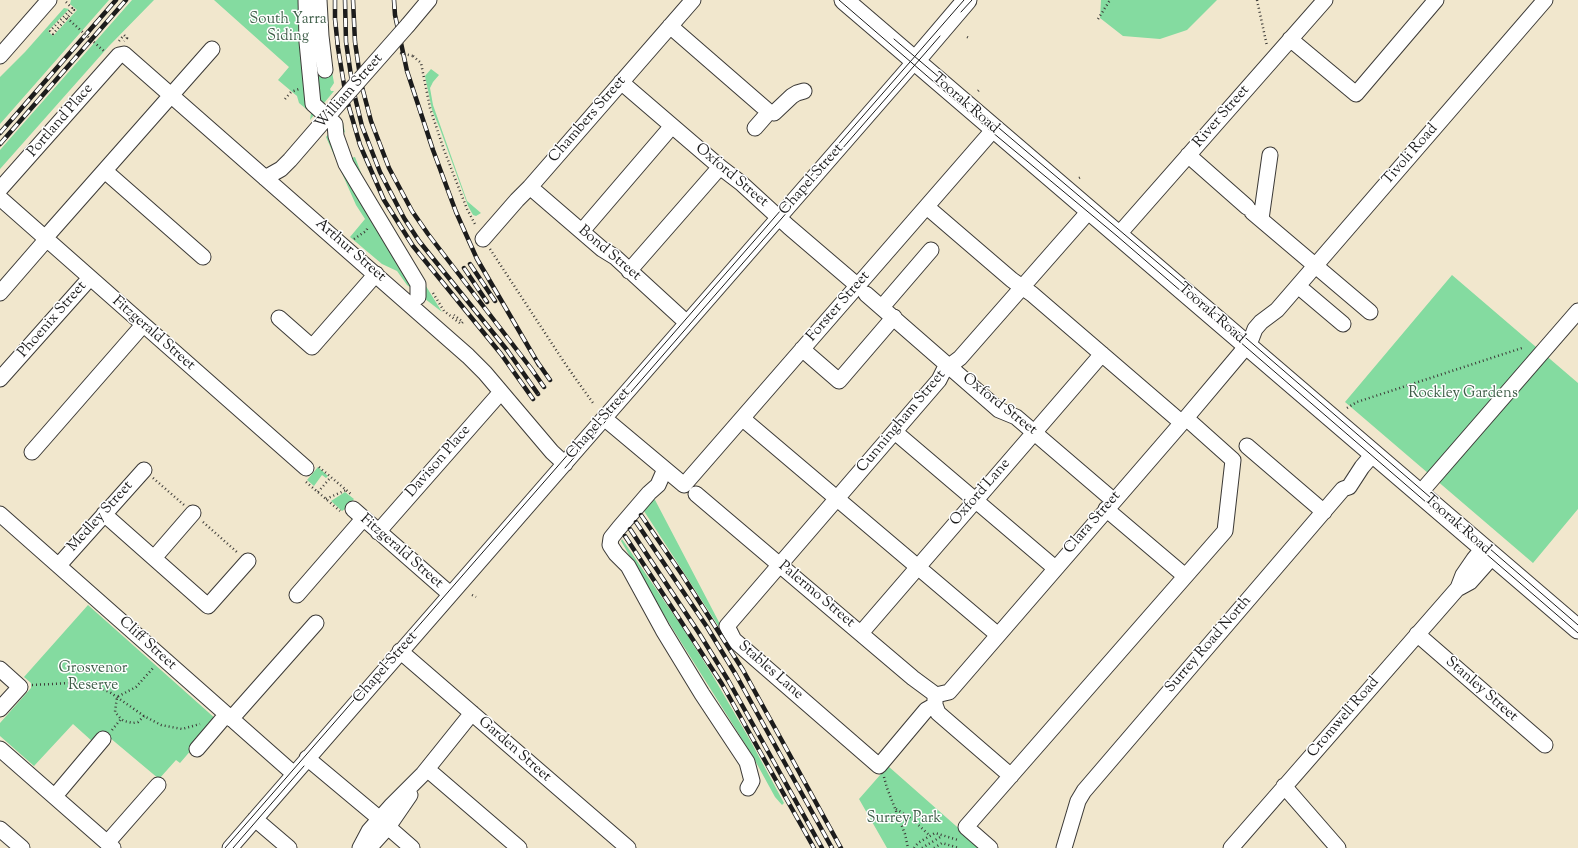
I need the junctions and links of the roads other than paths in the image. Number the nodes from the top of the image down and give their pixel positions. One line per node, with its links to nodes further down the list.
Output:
1 (50, 0): 15 (street)
2 (306, 0): 51 (street)
3 (320, 0): 17 (street)
4 (430, 0): 29 (street, William Street, bridge)
5 (693, 0): 11 (street, Chambers Street)
6 (844, 0): 16 (main road, Toorak Road)
7 (967, 0): 16 (main road, Chapel Street)
8 (1325, 0): 12 (street, River Street)
9 (1436, 0): 12 (street)
10 (1545, 0): 43 (street, Tivoli Road)
11 (670, 26): 18 (street, Chambers Street); 21 (street)
12 (1290, 40): 26 (street, River Street)
13 (120, 47): 20 (street, Arthur Street); 31 (street, Portland Place)
14 (212, 49): 20 (street)
15 (0, 56)
16 (915, 61): 24 (main road, Toorak Road); 36 (street, Chapel Street)
17 (325, 70)
18 (621, 82): 22 (street, Oxford Street); 30 (street, Chambers Street)
19 (804, 92): 21 (street)
20 (171, 94): 28 (street); 29 (street, Arthur Street)
21 (769, 112): 23 (street)
22 (672, 126): 27 (street, Oxford Street); 37 (street)
23 (755, 128)
24 (994, 129): 33 (street, Forster Street); 34 (main road, Toorak Road)
25 (1270, 155): 35 (street)
26 (1188, 156): 35 (street); 38 (street, River Street)
27 (720, 167): 36 (street, Oxford Street); 44 (street)
28 (105, 171): 39 (street); 42 (street)
29 (265, 178): 45 (street, Arthur Street)
30 (530, 187): 37 (street, Bond Street); 40 (street, Chambers Street)
31 (0, 189)
32 (0, 198): 39 (street, Fitzgerald Street)
33 (927, 207): 48 (street); 49 (street, Forster Street)
34 (1090, 210): 38 (main road, Toorak Road); 48 (street, Cunningham Street)
35 (1253, 212): 43 (street)
36 (779, 218): 49 (street, Oxford Street); 57 (street, Chapel Street)
37 (582, 231): 44 (street, Bond Street)
38 (1119, 234): 60 (main road, Toorak Road)
39 (46, 239): 46 (street, Fitzgerald Street); 50 (street)
40 (483, 239)
41 (931, 250): 52 (street)
42 (203, 258)
43 (1316, 265): 47 (street, Tivoli Road); 54 (street)
44 (629, 271): 57 (street, Bond Street)
45 (376, 274): 56 (street); 65 (street, Arthur Street)
46 (90, 278): 59 (street, Fitzgerald Street); 64 (street, Phoenix Street)
47 (1298, 286): 58 (street); 60 (street, Tivoli Road)
48 (1022, 287): 62 (street); 63 (street, Cunningham Street)
49 (862, 290): 52 (street, Oxford Street); 61 (street, Forster Street)
50 (0, 293)
51 (418, 297)
52 (882, 307): 55 (street, Oxford Street)
53 (1578, 311): 80 (street)
54 (1370, 312)
55 (894, 317): 61 (street); 63 (street, Oxford Street)
56 (279, 318)
57 (687, 323): 66 (street, Chapel Street)
58 (1343, 324)
59 (143, 325): 73 (street); 78 (street, Fitzgerald Street)
60 (1248, 344): 68 (street, Clara Street); 74 (main road, Toorak Road)
61 (802, 349): 67 (street, Forster Street)
62 (1102, 354): 68 (street); 70 (street, Oxford Lane)
63 (950, 366): 69 (street, Cunningham Street); 70 (street, Oxford Street)
64 (0, 380)
65 (501, 392): 75 (street, Arthur Street); 89 (street, Davison Place)
66 (604, 418): 72 (street); 75 (street, Chapel Street)
67 (743, 419): 76 (street, Forster Street); 82 (street)
68 (1184, 420): 84 (street, Clara Street); 97 (street)
69 (894, 432): 82 (street, Cunningham Street); 83 (street)
70 (1034, 432): 83 (street, Oxford Lane); 84 (street, Oxford Street)
71 (1247, 446): 85 (street)
72 (642, 450): 76 (street); 79 (street)
73 (32, 452)
74 (1374, 453): 80 (main road, Toorak Road); 85 (street, Surrey Road North)
75 (564, 464): 98 (street, Chapel Street)
76 (665, 469): 79 (street)
77 (144, 470): 88 (street, Medley Street)
78 (309, 471)
79 (649, 493): 122 (street)
80 (1420, 493): 90 (main road, Toorak Road)
81 (696, 494): 94 (street, Palermo Street)
82 (836, 499): 94 (street, Cunningham Street); 95 (street)
83 (975, 500): 95 (street, Oxford Lane); 96 (street)
84 (1110, 505): 96 (street, Clara Street); 97 (street, Oxford Street)
85 (1324, 512): 137 (street, Surrey Road North)
86 (193, 513): 91 (street)
87 (0, 514): 93 (street, Cliff Street)
88 (104, 514): 91 (street); 93 (street, Medley Street)
89 (378, 532): 98 (street, Fitzgerald Street); 99 (street, Fitzgerald Street)
90 (1489, 552): 101 (main road, Toorak Road); 103 (street, Cromwell Road)
91 (154, 558): 92 (street)
92 (248, 561)
93 (59, 565): 110 (street, Cliff Street)
94 (780, 565): 102 (street, Palermo Street); 116 (street, Stables Lane)
95 (917, 568): 102 (street, Oxford Lane); 104 (street)
96 (1055, 568): 104 (street, Clara Street)
97 (1185, 576): 119 (street)
98 (450, 594): 105 (street, Chapel Street)
99 (297, 596)
100 (316, 623): 110 (street)
101 (1578, 629)
102 (861, 633): 107 (street, Palermo Street)
103 (1417, 634): 112 (street, Stanley Street); 121 (street, Cromwell Road)
104 (998, 635): 107 (street, Clara Street)
105 (400, 651): 109 (street, Garden Street); 115 (street, Chapel Street)
106 (0, 669): 108 (street)
107 (935, 700): 116 (street, Clara Street); 119 (street, Palermo Street)
108 (0, 709)
109 (472, 714): 117 (street); 135 (street, Garden Street)
110 (228, 717): 114 (street); 118 (street, Cliff Street)
111 (104, 739): 123 (street)
112 (1545, 745)
113 (0, 749): 123 (street)
114 (197, 749)
115 (307, 758): 118 (street, Chapel Street); 125 (street)
116 (879, 766)
117 (425, 771): 125 (street); 134 (street)
118 (294, 774): 124 (street, Chapel Street)
119 (1011, 776): 136 (street)
120 (158, 785): 127 (street)
121 (1284, 786): 138 (street, Cromwell Road); 139 (street)
122 (748, 788)
123 (55, 796): 127 (street)
124 (255, 819): 129 (street, Chapel Street); 130 (street)
125 (384, 823): 131 (street); 132 (street); 133 (street)
126 (0, 829): 128 (street)
127 (110, 846)
128 (22, 848)
129 (230, 848)
130 (289, 848)
131 (360, 848)
132 (369, 848)
133 (412, 848)
134 (519, 848)
135 (628, 848)
136 (990, 848)
137 (1064, 848)
138 (1231, 848)
139 (1338, 848)

